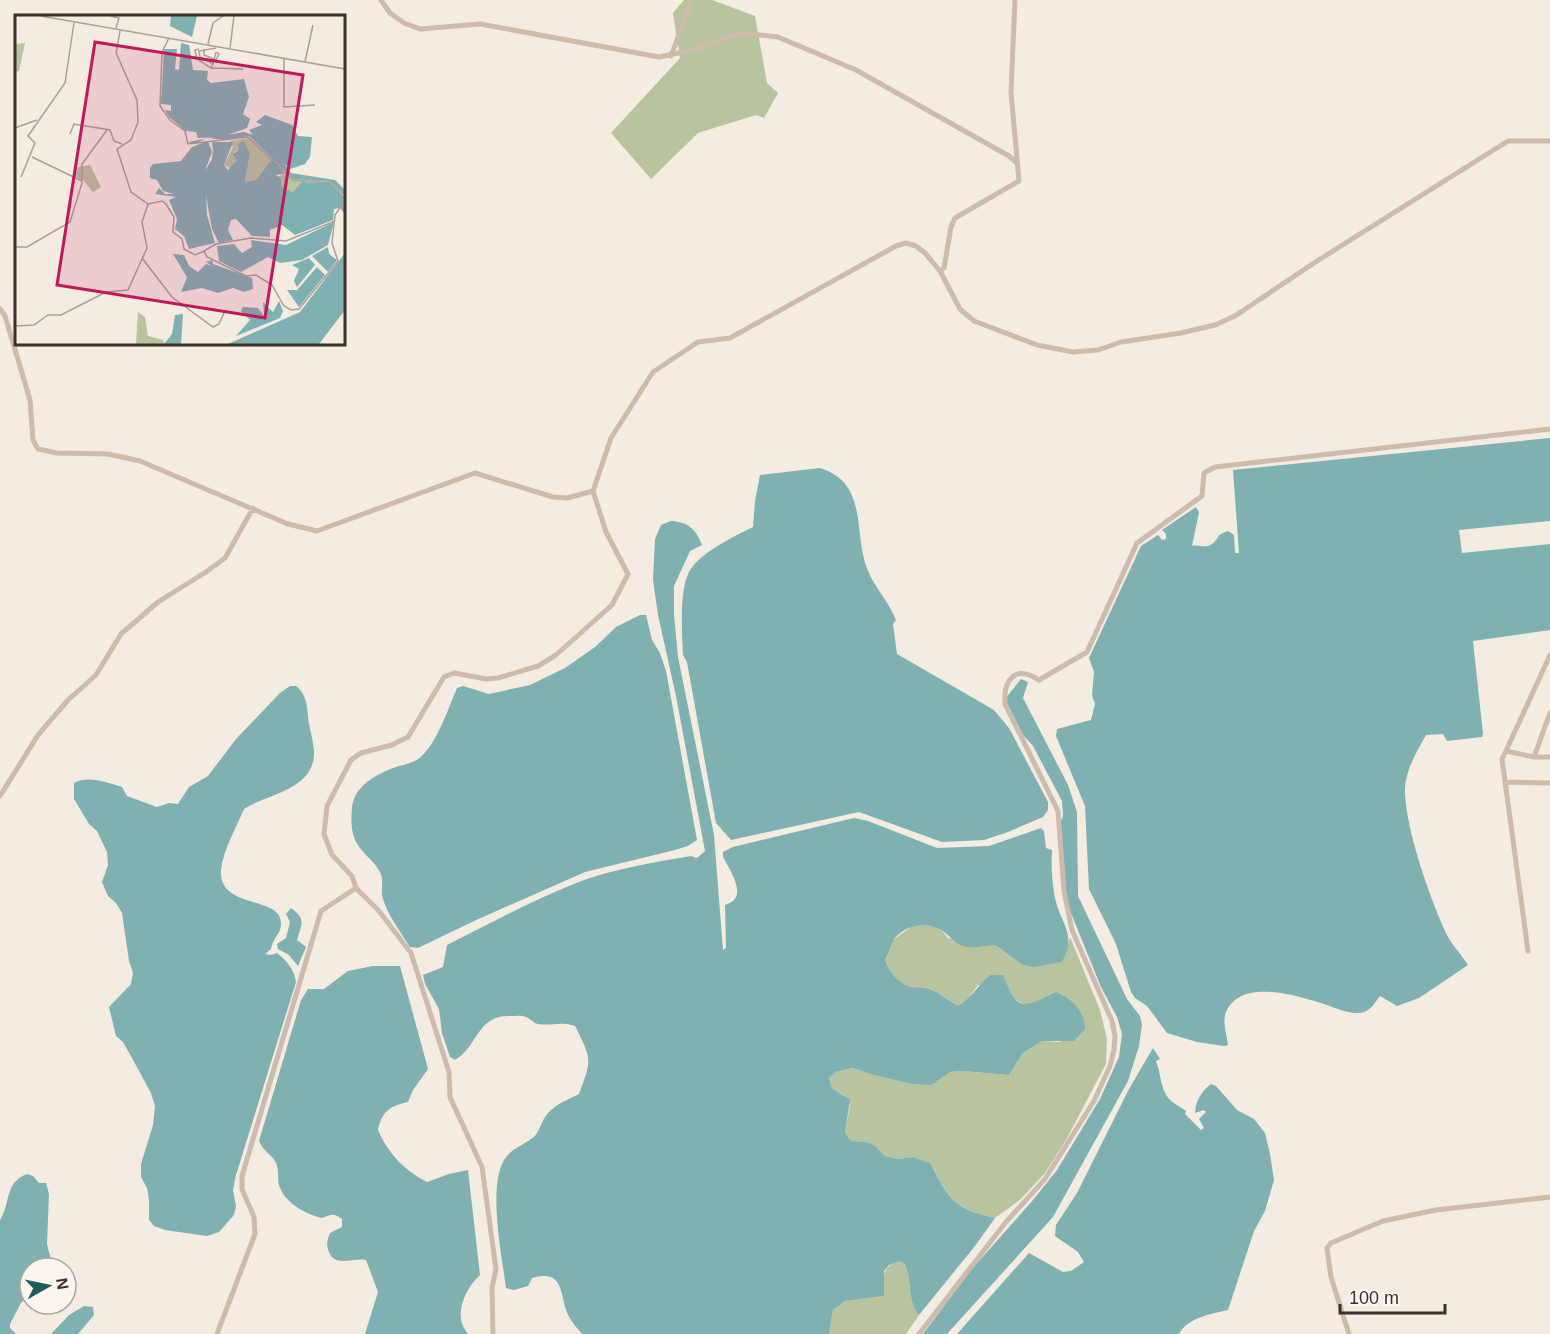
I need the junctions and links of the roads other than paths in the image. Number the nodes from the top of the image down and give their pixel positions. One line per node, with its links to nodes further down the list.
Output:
1 (381, 0): 4 (street)
2 (692, 0): 4 (street)
3 (1015, 0): 6 (street)
4 (671, 56): 6 (street)
5 (1550, 141): 7 (street)
6 (1017, 163): 7 (street)
7 (940, 271): 10 (street)
8 (0, 309): 11 (street)
9 (1550, 429): 25 (street)
10 (594, 491): 11 (street); 20 (street)
11 (253, 508): 19 (street)
12 (1550, 655): 14 (street)
13 (1550, 713): 15 (street)
14 (1506, 751): 15 (street); 17 (street)
15 (1534, 757): 16 (street)
16 (1550, 757)
17 (1505, 782): 18 (street); 21 (street)
18 (1550, 783)
19 (0, 796)
20 (356, 888): 23 (street); 24 (street)
21 (1528, 951)
22 (1550, 1197): 26 (street)
23 (216, 1334)
24 (493, 1334)
25 (919, 1334)
26 (1349, 1334)

